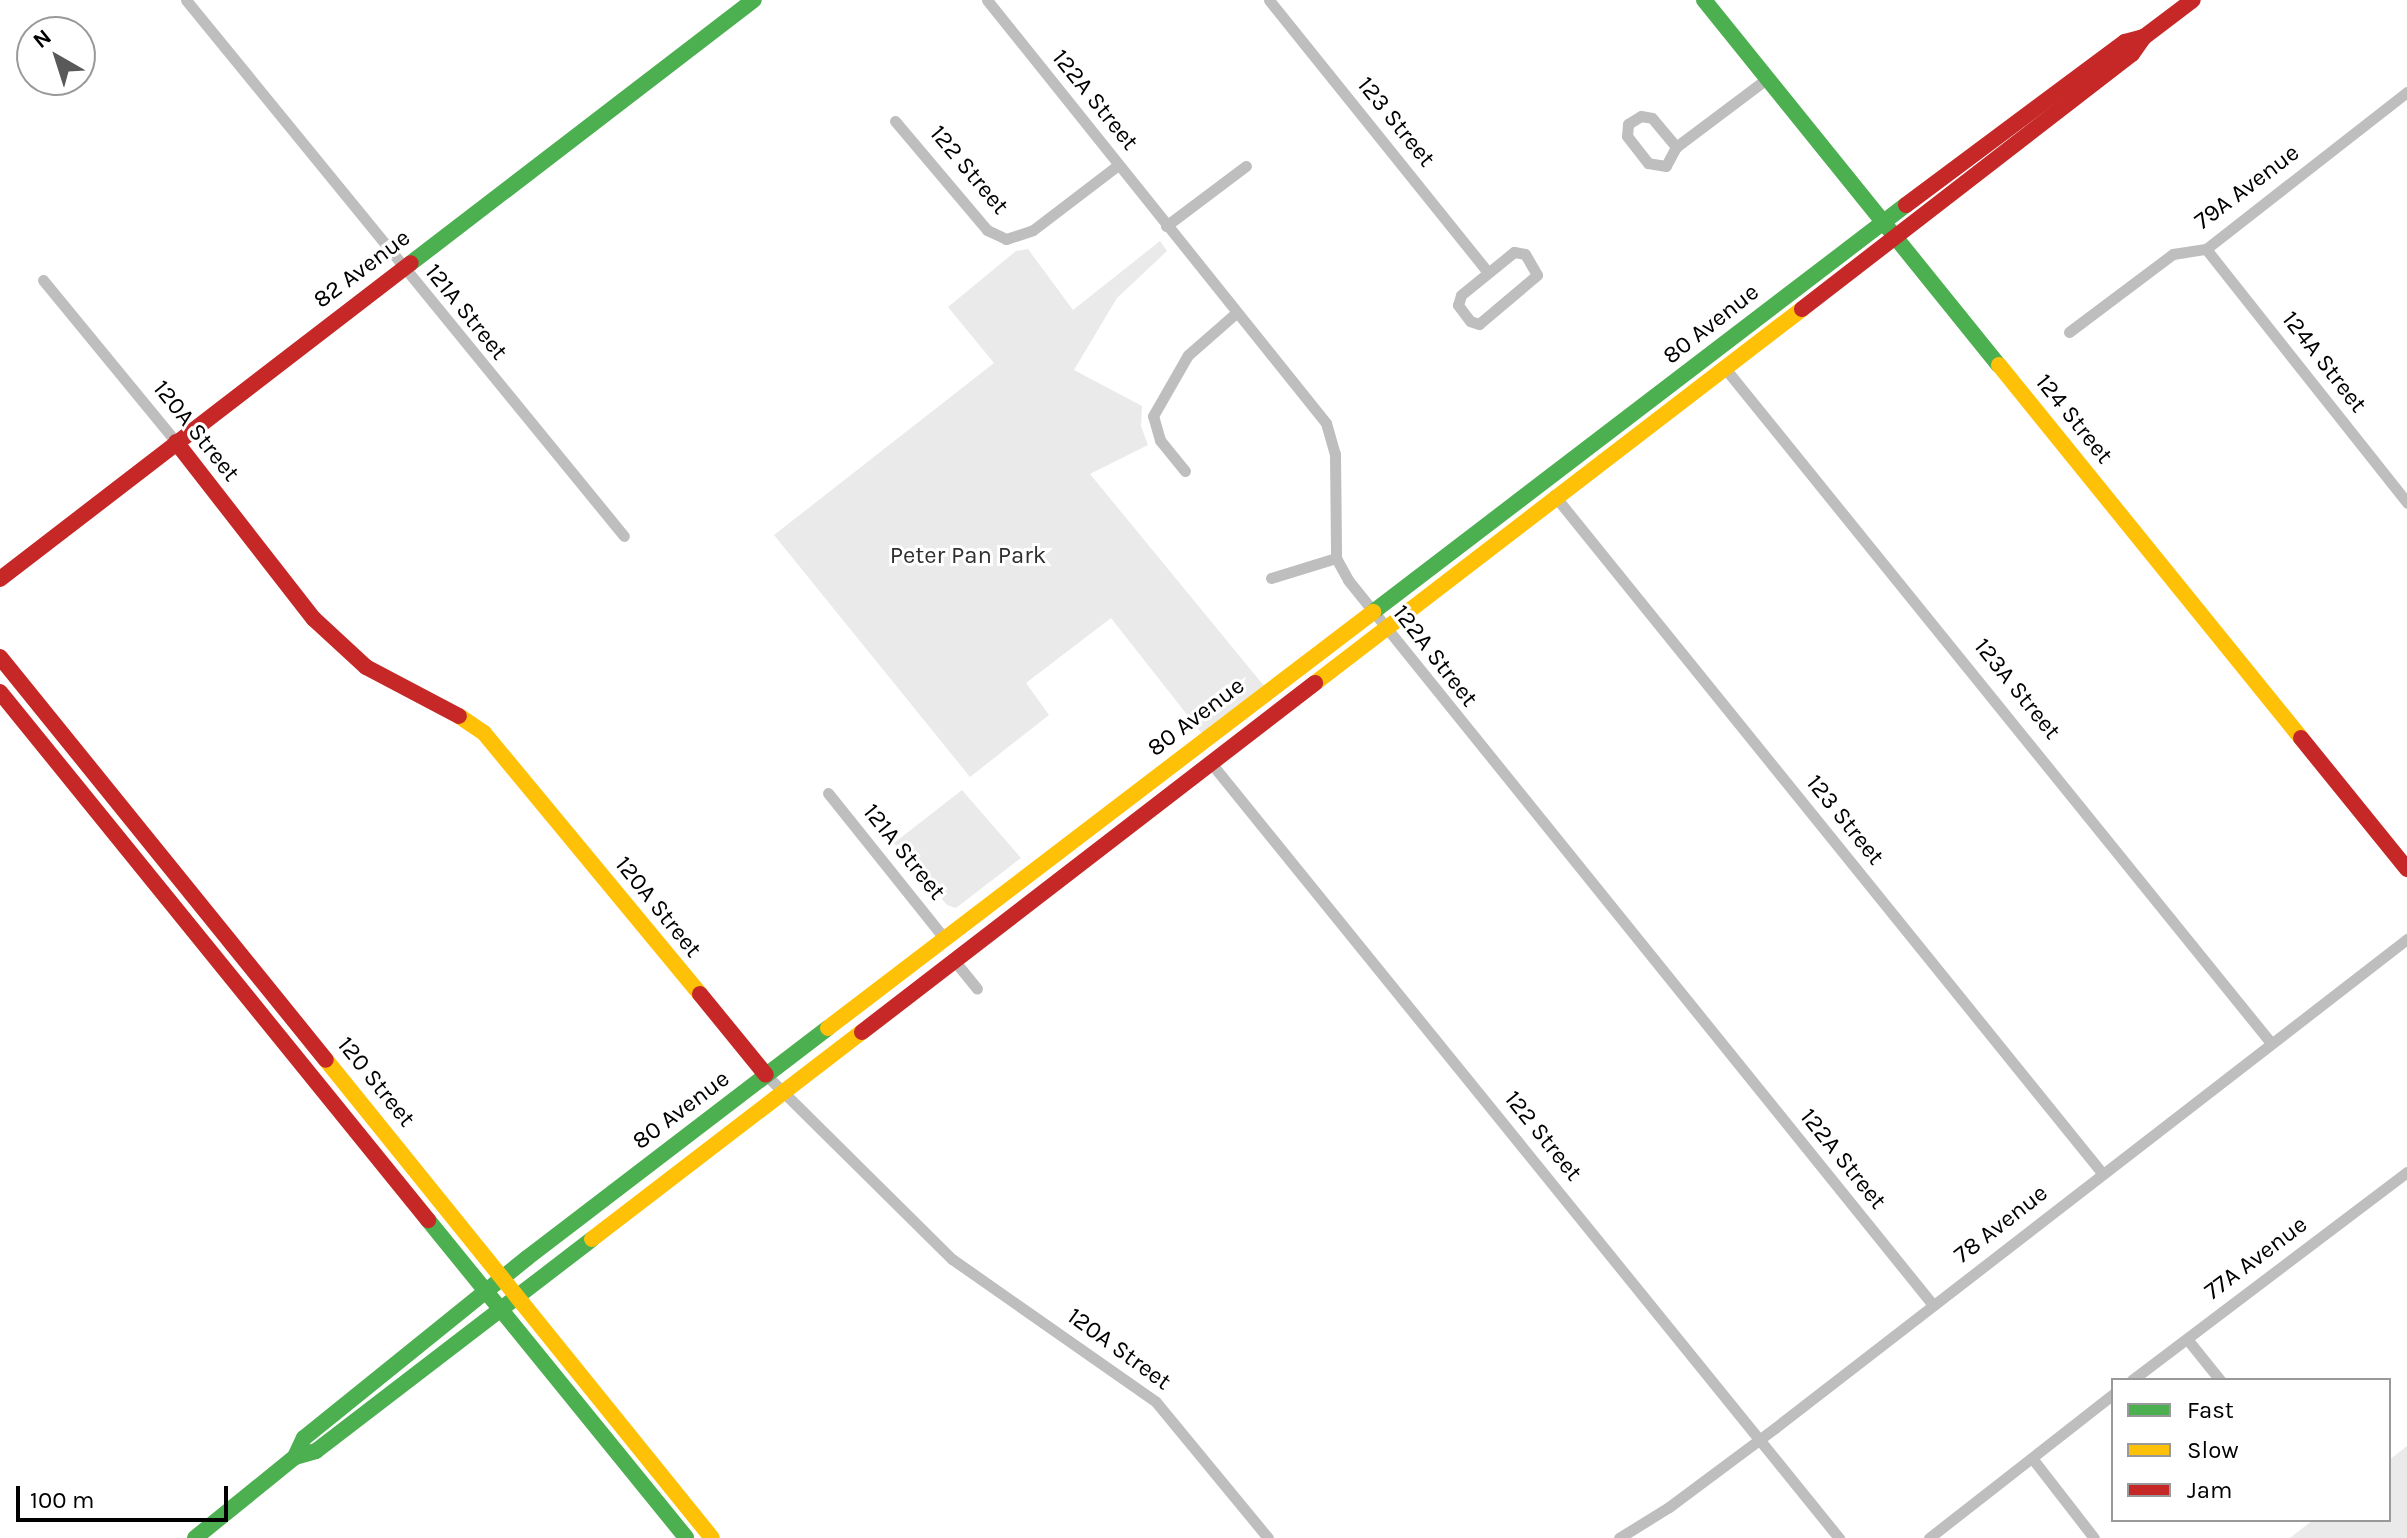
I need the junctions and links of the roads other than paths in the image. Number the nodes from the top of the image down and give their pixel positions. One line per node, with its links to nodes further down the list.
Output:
1 (186, 0): 18 (street, 121A Street)
2 (754, 0): 18 (main road, 82 Avenue)
3 (987, 0): 12 (street, 122A Street)
4 (1269, 0): 19 (street, 123 Street)
5 (1704, 0): 8 (main road, 124 Street)
6 (2193, 0): 7 (main road, 80 Avenue)
7 (2144, 37): 14 (main road, 80 Avenue); 16 (main road, 80 Avenue)
8 (1768, 78): 11 (street); 14 (main road, 124 Street)
9 (2407, 92): 17 (street, 79A Avenue)
10 (895, 121): 12 (street, 122 Street)
11 (1676, 147): 11 (street)
12 (1118, 165): 15 (street, 122A Street)
13 (1246, 166): 15 (street)
14 (1886, 221): 16 (main road, 124 Street); 22 (main road, 80 Avenue)
15 (1166, 226): 21 (street, 122A Street)
16 (1897, 236): 24 (main road, 80 Avenue); 41 (main road, 124 Street)
17 (2206, 249): 23 (street, 79A Avenue); 29 (street, 124A Street)
18 (402, 268): 25 (main road, 82 Avenue); 30 (street, 121A Street)
19 (1488, 272): 19 (street)
20 (43, 280): 25 (street, 120A Street)
21 (1236, 313): 27 (street); 31 (street, 122A Street)
22 (1761, 316): 24 (main road); 26 (main road, 80 Avenue)
23 (2069, 332)
24 (1724, 367): 28 (main road, 80 Avenue); 51 (street, 123A Street)
25 (176, 442): 33 (main road, 82 Avenue); 52 (main road, 120A Street)
26 (1588, 448): 28 (main road); 34 (main road, 80 Avenue)
27 (1185, 471)
28 (1554, 495): 35 (main road, 80 Avenue); 55 (street, 123 Street)
29 (2407, 503)
30 (624, 536)
31 (1336, 558): 32 (street); 34 (street, 122A Street)
32 (1271, 578)
33 (0, 579)
34 (1373, 612): 35 (street, 122A Street); 40 (main road, 80 Avenue)
35 (1383, 626): 38 (main road, 80 Avenue); 59 (street, 122A Street)
36 (0, 657): 43 (main road, 120 Street)
37 (0, 692): 42 (main road, 120 Street)
38 (1211, 763): 47 (main road, 80 Avenue); 65 (street, 122 Street)
39 (828, 793): 44 (street, 121A Street)
40 (1062, 850): 44 (main road, 80 Avenue); 47 (main road)
41 (2407, 869)
42 (168, 898): 43 (main road); 46 (main road, 120 Street)
43 (213, 918): 48 (main road, 120 Street)
44 (945, 939): 50 (main road); 52 (main road, 80 Avenue)
45 (2407, 939): 51 (street, 78 Avenue)
46 (211, 951): 48 (main road); 57 (main road, 120 Street)
47 (953, 959): 49 (street); 50 (main road, 80 Avenue)
48 (256, 971): 56 (main road, 120 Street)
49 (977, 989)
50 (896, 1003): 53 (main road, 80 Avenue)
51 (2271, 1043): 55 (street, 78 Avenue)
52 (766, 1075): 53 (street, 120A Street); 56 (main road, 80 Avenue)
53 (782, 1092): 58 (main road, 80 Avenue); 71 (street, 120A Street)
54 (2407, 1172): 61 (street, 77A Avenue)
55 (2102, 1173): 59 (street, 78 Avenue)
56 (503, 1276): 57 (main road, 80 Avenue); 58 (main road, 120 Street)
57 (486, 1289): 60 (main road, 120 Street); 66 (main road, 80 Avenue)
58 (518, 1294): 60 (main road, 80 Avenue); 70 (main road, 120 Street)
59 (1933, 1305): 65 (street, 78 Avenue)
60 (500, 1308): 66 (main road, 80 Avenue); 69 (main road, 120 Street)
61 (2187, 1339): 62 (street, 77A Avenue); 63 (street)
62 (2135, 1378)
63 (2218, 1378)
64 (2111, 1396): 67 (street)
65 (1760, 1439): 72 (street, 78 Avenue); 73 (street, 122 Street)
66 (295, 1457): 68 (main road, 80 Avenue)
67 (2032, 1458): 74 (street); 75 (street)
68 (195, 1538)
69 (686, 1538)
70 (712, 1538)
71 (1268, 1538)
72 (1619, 1538)
73 (1839, 1538)
74 (1929, 1538)
75 (2094, 1538)

